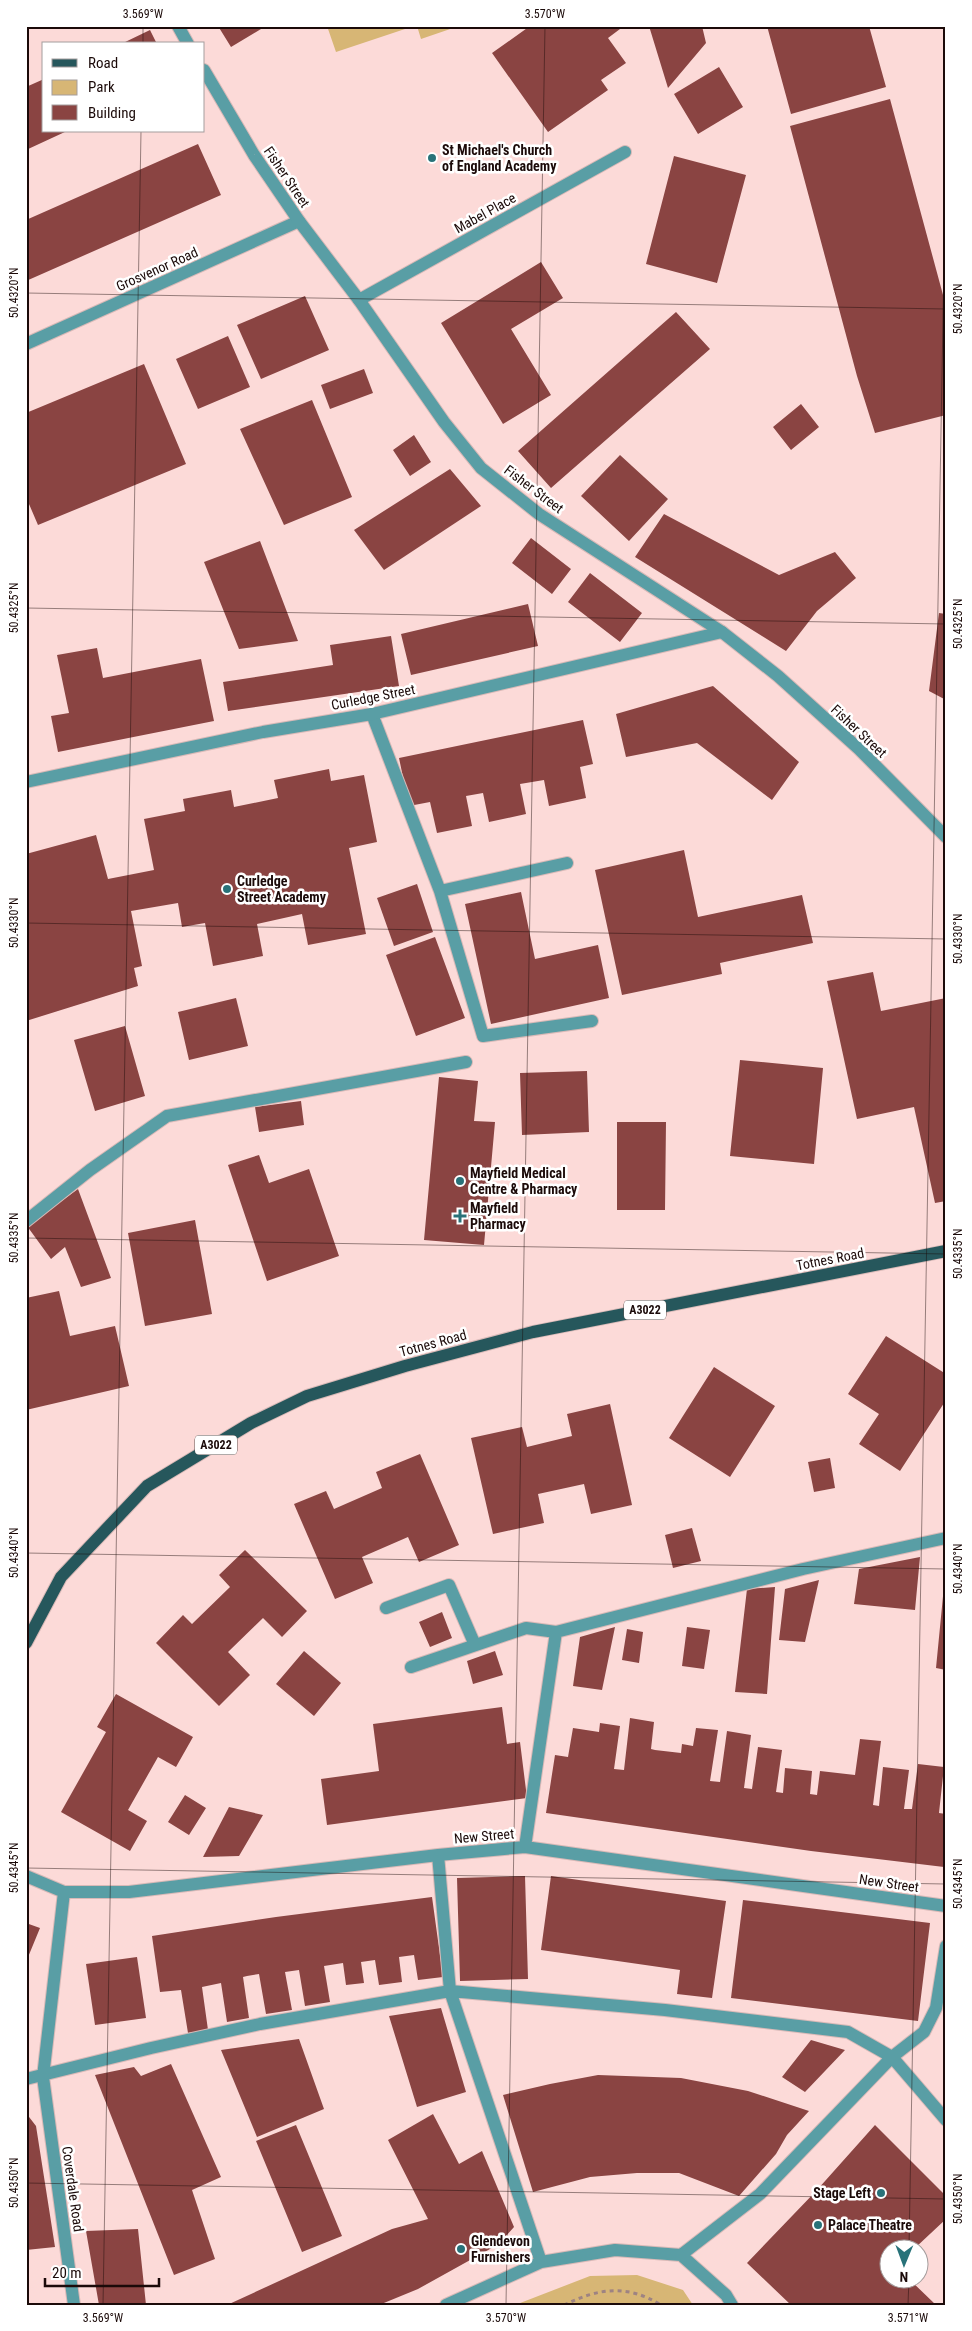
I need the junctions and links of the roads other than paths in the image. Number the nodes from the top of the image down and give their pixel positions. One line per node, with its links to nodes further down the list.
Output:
1 (178, 26): 2 (street)
2 (187, 42)
3 (205, 72): 5 (street, Fisher Street)
4 (625, 152): 6 (street, Mabel Place)
5 (299, 221): 6 (street, Fisher Street); 7 (street, Grosvenor Road)
6 (359, 300): 8 (street, Fisher Street)
7 (26, 344)
8 (722, 632): 9 (street, Curledge Street); 11 (street, Fisher Street)
9 (372, 714): 10 (street, Curledge Street); 13 (street)
10 (26, 782)
11 (946, 837)
12 (567, 863): 13 (street)
13 (440, 892): 14 (street)
14 (592, 1021)
15 (466, 1062): 16 (street)
16 (26, 1220)
17 (946, 1251): 21 (main road, Totnes Road / A3022)
18 (946, 1538): 20 (street)
19 (386, 1608): 22 (street)
20 (556, 1632): 22 (street); 24 (street)
21 (26, 1643)
22 (474, 1645): 23 (street)
23 (411, 1666)
24 (524, 1848): 25 (street, New Street); 28 (street, New Street)
25 (438, 1855): 27 (street, New Street); 30 (street)
26 (26, 1876): 27 (street, New Street)
27 (64, 1892): 32 (street, Coverdale Road)
28 (946, 1906)
29 (946, 1946): 31 (street)
30 (450, 1991): 31 (street); 32 (street); 36 (street)
31 (892, 2057): 34 (street); 35 (street)
32 (43, 2076): 33 (street); 37 (street, Coverdale Road)
33 (26, 2079)
34 (946, 2120)
35 (681, 2255): 36 (street); 39 (street)
36 (541, 2262): 38 (street)
37 (74, 2305)
38 (446, 2305)
39 (732, 2305)

